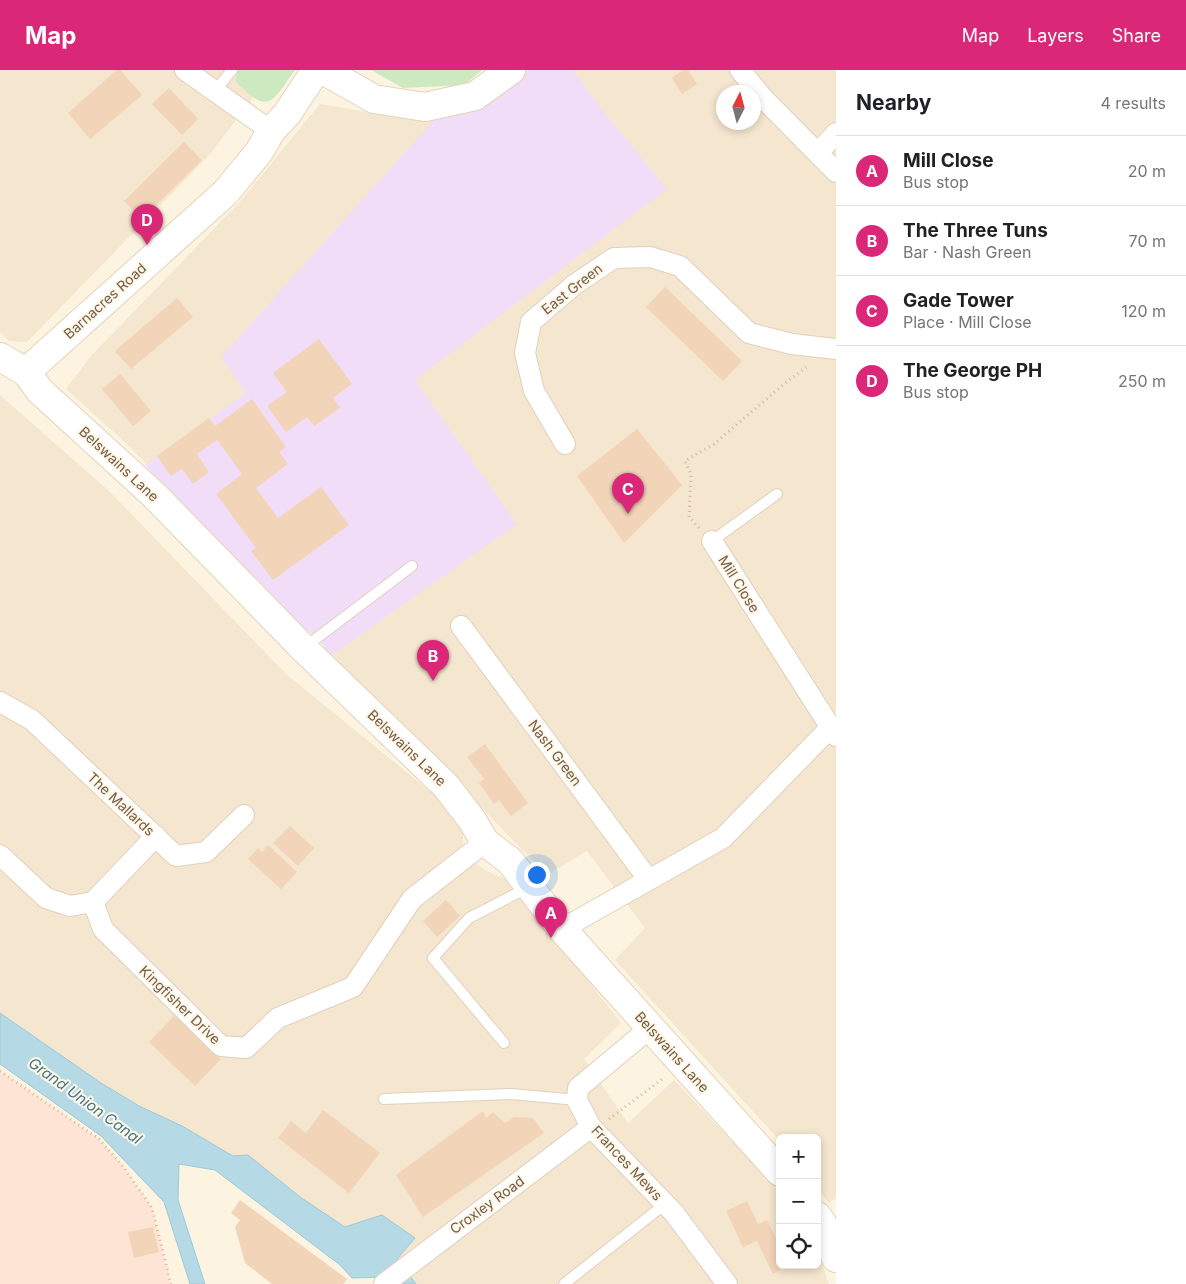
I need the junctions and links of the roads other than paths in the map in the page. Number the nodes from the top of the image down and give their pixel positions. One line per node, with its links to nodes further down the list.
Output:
1 (185, 70): 7 (street)
2 (232, 70): 7 (lane)
3 (316, 70): 8 (street, Barnacres Road)
4 (324, 70): 5 (street)
5 (511, 70)
6 (740, 70): 10 (street)
7 (215, 91): 8 (street)
8 (271, 131): 14 (street, Barnacres Road)
9 (836, 133): 10 (street)
10 (818, 153): 11 (street)
11 (836, 172)
12 (833, 349): 15 (street, East Green)
13 (0, 357): 14 (street, Belswains Lane)
14 (26, 372): 20 (street, Belswains Lane)
15 (565, 444)
16 (777, 494): 17 (lane)
17 (712, 541): 22 (street, Mill Close)
18 (412, 566): 20 (lane)
19 (461, 626): 27 (street, Nash Green)
20 (303, 648): 25 (street, Belswains Lane)
21 (0, 702): 24 (street, The Mallards)
22 (833, 731): 27 (street, Mill Close)
23 (244, 815): 24 (street, The Mallards)
24 (156, 836): 29 (street)
25 (485, 842): 28 (street, Belswains Lane); 29 (street, Kingfisher Drive)
26 (0, 855): 29 (street)
27 (648, 879): 30 (street, Mill Close)
28 (530, 887): 30 (street, Belswains Lane); 32 (lane)
29 (94, 902)
30 (562, 929): 31 (street, Belswains Lane)
31 (650, 1028): 34 (street); 36 (street, Belswains Lane)
32 (504, 1043)
33 (384, 1099): 34 (lane)
34 (577, 1100): 35 (street, Frances Mews)
35 (591, 1126): 37 (street, Frances Mews); 40 (street, Croxley Road)
36 (776, 1168)
37 (665, 1204): 41 (lane); 42 (street, Frances Mews)
38 (825, 1218): 39 (street)
39 (836, 1258)
40 (384, 1284)
41 (564, 1284)
42 (727, 1284)

